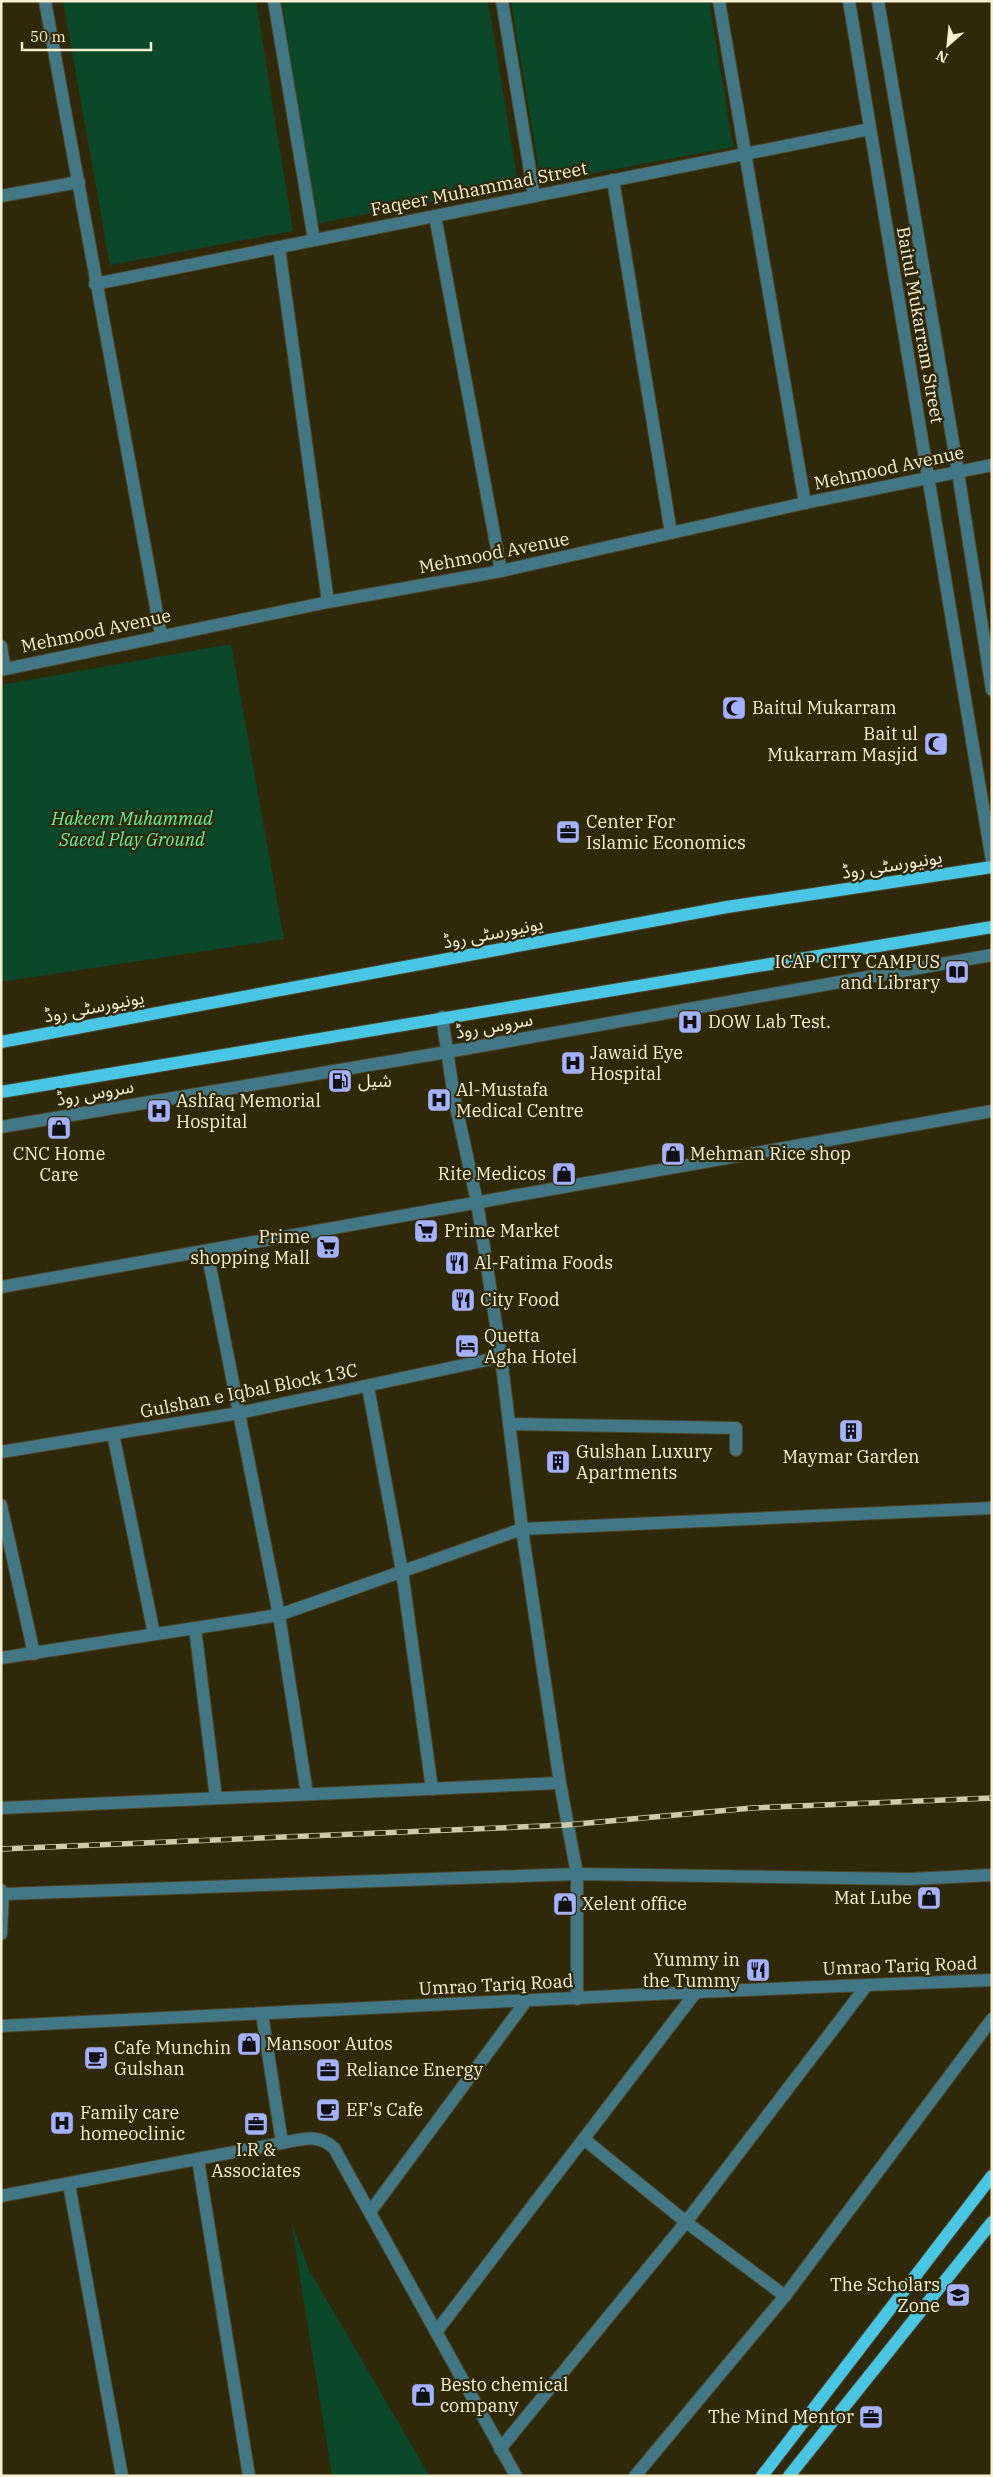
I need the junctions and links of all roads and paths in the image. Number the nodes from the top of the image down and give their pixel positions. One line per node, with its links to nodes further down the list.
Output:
1 (44, 1): 10 (street)
2 (274, 1): 14 (street)
3 (502, 1): 11 (street)
4 (719, 1): 8 (street)
5 (849, 1): 7 (street, Baitul Mukarram Street)
6 (878, 1): 18 (street, Baitul Mukarram Street)
7 (870, 129): 8 (street, Faqeer Muhammad Street); 19 (street, Baitul Mukarram Street)
8 (744, 154): 9 (street, Faqeer Muhammad Street); 20 (street)
9 (613, 180): 11 (street, Faqeer Muhammad Street); 21 (street)
10 (78, 182): 12 (street); 16 (street)
11 (534, 195): 13 (street, Faqeer Muhammad Street)
12 (1, 196)
13 (434, 216): 14 (street, Faqeer Muhammad Street); 22 (street)
14 (314, 240): 15 (street, Faqeer Muhammad Street)
15 (279, 247): 16 (street, Faqeer Muhammad Street); 23 (street)
16 (95, 284): 24 (street)
17 (992, 465): 18 (street, Mehmood Avenue)
18 (958, 472): 19 (street, Mehmood Avenue); 27 (street, Baitul Mukarram Street)
19 (928, 478): 20 (street, Mehmood Avenue); 28 (street, Baitul Mukarram Street)
20 (804, 503): 21 (street, Mehmood Avenue)
21 (671, 533): 22 (street, Mehmood Avenue)
22 (501, 571): 23 (street, Mehmood Avenue)
23 (328, 602): 24 (street, Mehmood Avenue)
24 (161, 635): 26 (street, Mehmood Avenue)
25 (1, 646): 26 (street)
26 (3, 669)
27 (992, 690)
28 (992, 861)
29 (992, 867): 33 (main road, یونیورسٹی روڈ)
30 (992, 927): 32 (main road)
31 (992, 955): 34 (street, سروس روڈ)
32 (442, 1017): 34 (street); 35 (main road)
33 (1, 1042)
34 (446, 1052): 37 (street, سروس روڈ); 38 (street)
35 (1, 1092)
36 (992, 1111): 38 (street)
37 (1, 1127)
38 (477, 1202): 39 (street); 41 (street)
39 (207, 1251): 40 (street); 43 (street)
40 (1, 1287)
41 (501, 1357): 42 (street, Gulshan e Iqbal Block 13C); 44 (street)
42 (368, 1387): 43 (street, Gulshan e Iqbal Block 13C); 51 (street)
43 (239, 1413): 45 (street, Gulshan e Iqbal Block 13C); 52 (street)
44 (509, 1424): 46 (street); 50 (street)
45 (113, 1434): 47 (street, Gulshan e Iqbal Block 13C); 54 (street)
46 (736, 1450)
47 (1, 1452)
48 (1, 1505): 55 (street)
49 (992, 1508): 50 (street)
50 (522, 1529): 51 (street); 57 (street)
51 (402, 1571): 52 (street); 58 (street)
52 (280, 1615): 53 (street); 59 (street)
53 (195, 1628): 54 (street); 60 (street)
54 (154, 1634): 55 (street)
55 (34, 1654): 56 (street)
56 (1, 1658)
57 (560, 1783): 58 (street); 62 (street)
58 (432, 1788): 59 (street)
59 (307, 1794): 60 (street)
60 (216, 1798): 61 (street)
61 (1, 1808)
62 (577, 1874): 63 (street); 64 (street); 69 (street)
63 (992, 1875)
64 (2, 1892): 65 (street)
65 (1, 1934)
66 (992, 1980): 67 (street, Umrao Tariq Road)
67 (866, 1985): 68 (street, Umrao Tariq Road); 81 (street)
68 (696, 1992): 69 (street, Umrao Tariq Road); 74 (street)
69 (577, 1999): 70 (street, Umrao Tariq Road)
70 (526, 2001): 71 (street, Umrao Tariq Road); 80 (street)
71 (262, 2014): 73 (street, Umrao Tariq Road); 75 (street)
72 (992, 2019): 83 (street)
73 (1, 2026)
74 (585, 2140): 81 (street); 84 (street)
75 (282, 2143): 76 (street); 80 (street)
76 (198, 2160): 78 (street); 87 (street)
77 (992, 2176): 90 (main road)
78 (68, 2184): 79 (street); 86 (street)
79 (1, 2196)
80 (370, 2212): 84 (street)
81 (686, 2222): 83 (street); 85 (street)
82 (992, 2222): 91 (main road)
83 (785, 2296): 89 (street)
84 (436, 2332): 85 (street)
85 (500, 2449): 88 (street)
86 (122, 2476)
87 (250, 2476)
88 (516, 2476)
89 (635, 2476)
90 (762, 2476)
91 (789, 2476)

